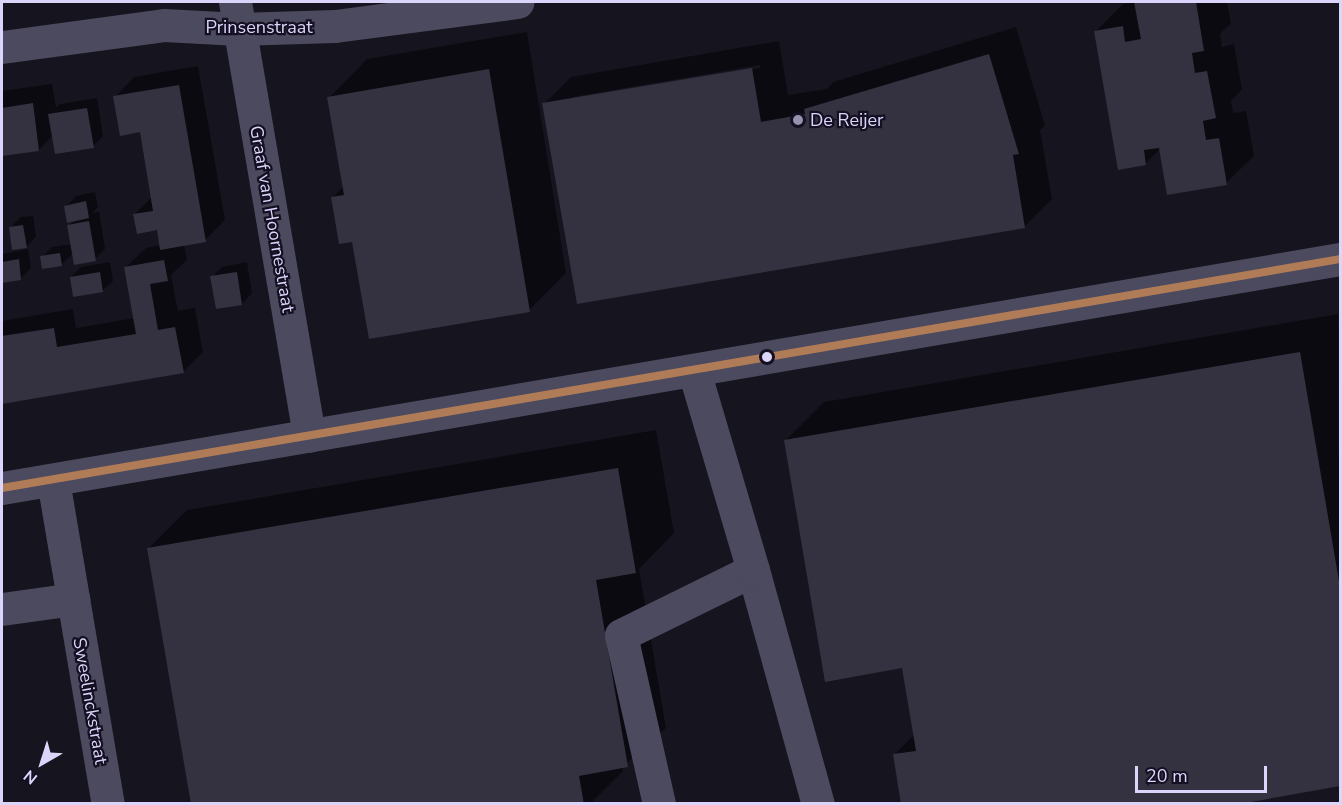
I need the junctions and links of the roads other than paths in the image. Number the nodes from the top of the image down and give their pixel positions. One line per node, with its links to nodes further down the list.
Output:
1 (503, 4): 2 (street, Prinsenstraat)
2 (237, 15): 3 (street, Prinsenstraat); 6 (street, Graaf van Hoornestraat)
3 (2, 47)
4 (1341, 259): 5 (street)
5 (694, 371): 6 (street); 9 (street)
6 (309, 436): 7 (street)
7 (53, 480): 8 (street); 10 (street, Sweelinckstraat)
8 (2, 488)
9 (753, 570): 13 (street); 14 (street)
10 (73, 599): 11 (street); 12 (street, Sweelinckstraat)
11 (2, 609)
12 (108, 804)
13 (659, 804)
14 (818, 804)

